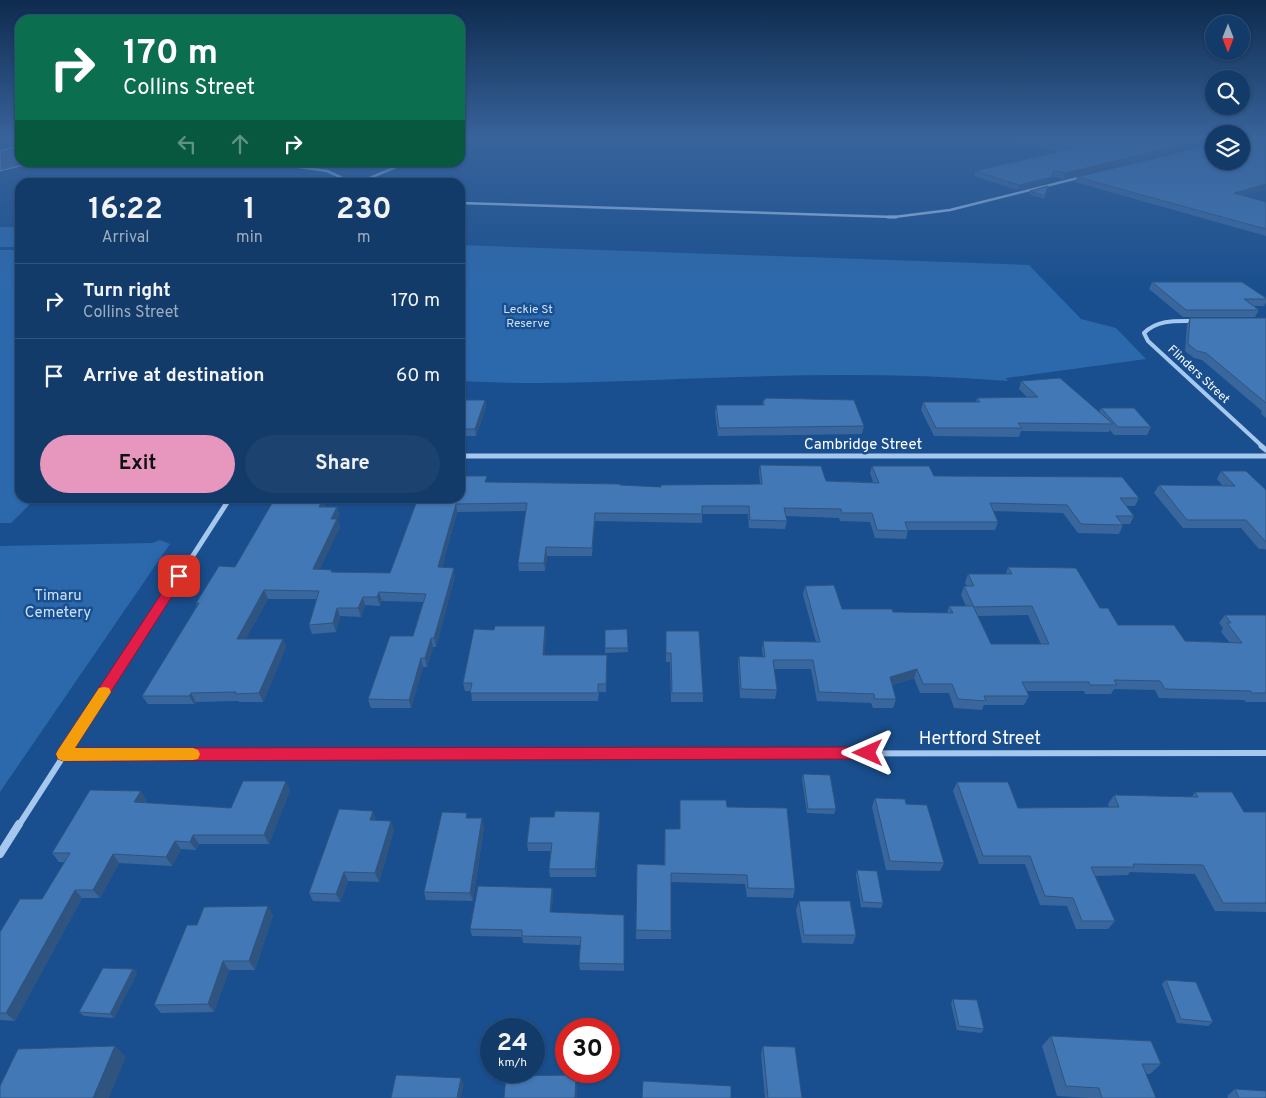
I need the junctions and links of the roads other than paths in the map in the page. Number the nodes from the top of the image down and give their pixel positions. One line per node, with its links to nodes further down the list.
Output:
1 (1032, 190): 2 (street)
2 (465, 203)
3 (1199, 321): 4 (street, Flinders Street)
4 (1266, 450)
5 (465, 456): 6 (street, Cambridge Street)
6 (1266, 456)
7 (227, 503): 9 (street)
8 (1266, 753): 9 (street, Hertford Street)
9 (63, 754): 10 (street)
10 (0, 854)

